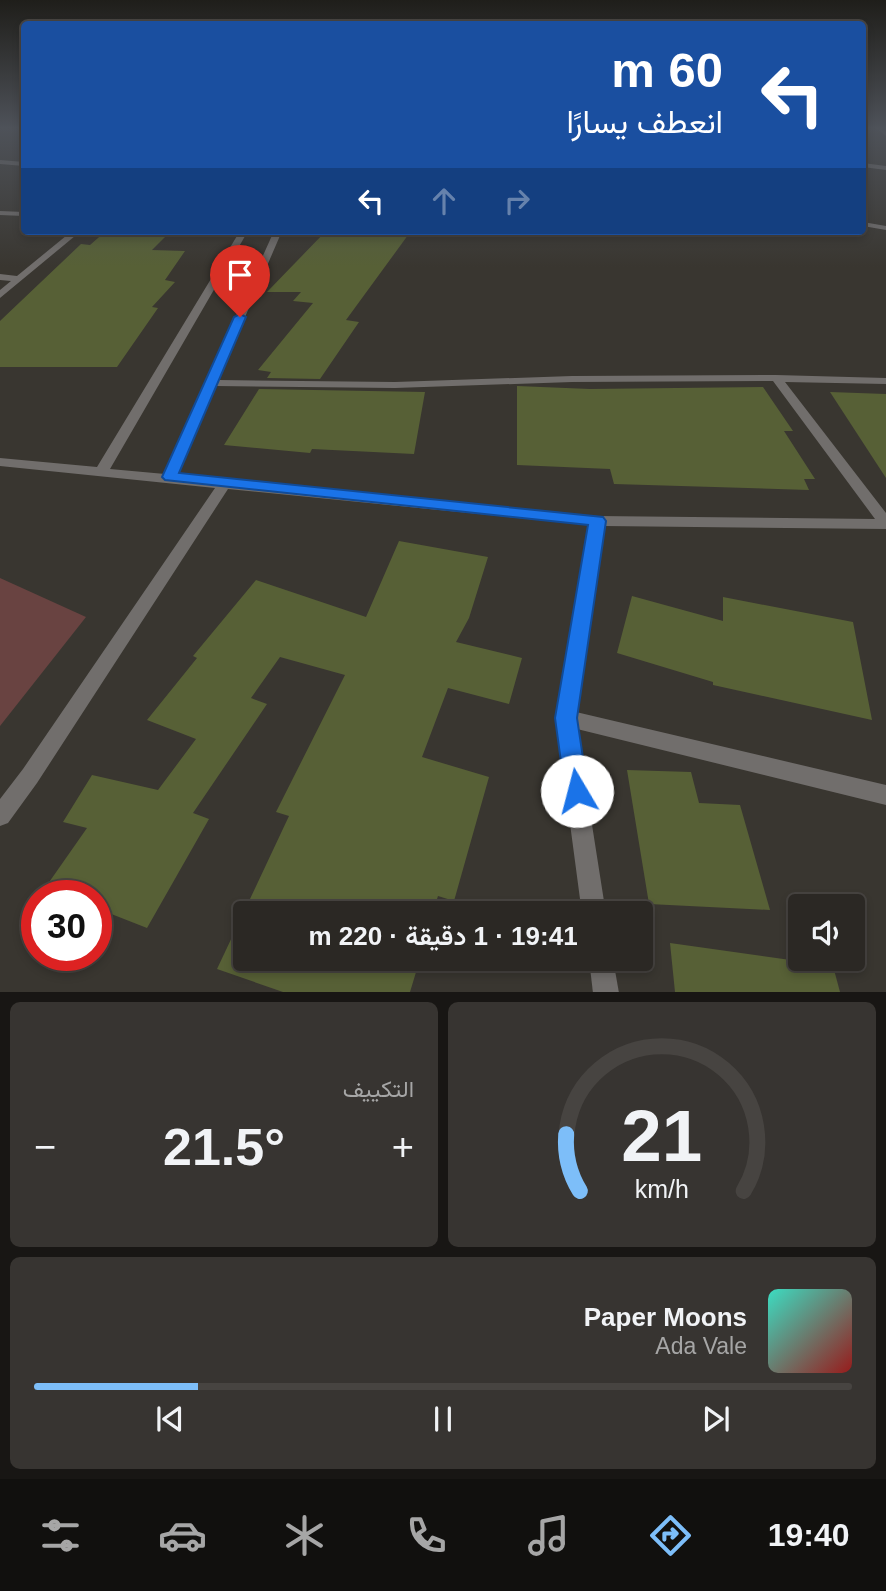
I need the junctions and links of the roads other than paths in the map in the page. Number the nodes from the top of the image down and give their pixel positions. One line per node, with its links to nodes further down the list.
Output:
1 (0, 213): 2 (street)
2 (21, 214)
3 (866, 225): 4 (street)
4 (886, 228)
5 (72, 235): 9 (street)
6 (242, 235): 15 (street)
7 (276, 235): 13 (street)
8 (0, 278): 9 (street)
9 (18, 279): 10 (street)
10 (0, 295)
11 (776, 378): 12 (street); 13 (street); 19 (street)
12 (886, 381)
13 (213, 383): 16 (street)
14 (0, 462): 15 (street)
15 (102, 471): 16 (street)
16 (170, 477): 17 (street)
17 (225, 483): 18 (street); 22 (street)
18 (597, 521): 19 (street); 20 (street)
19 (886, 524)
20 (566, 718): 21 (street); 23 (street)
21 (886, 795)
22 (0, 816)
23 (592, 901)
24 (603, 971): 25 (street)
25 (606, 992)

